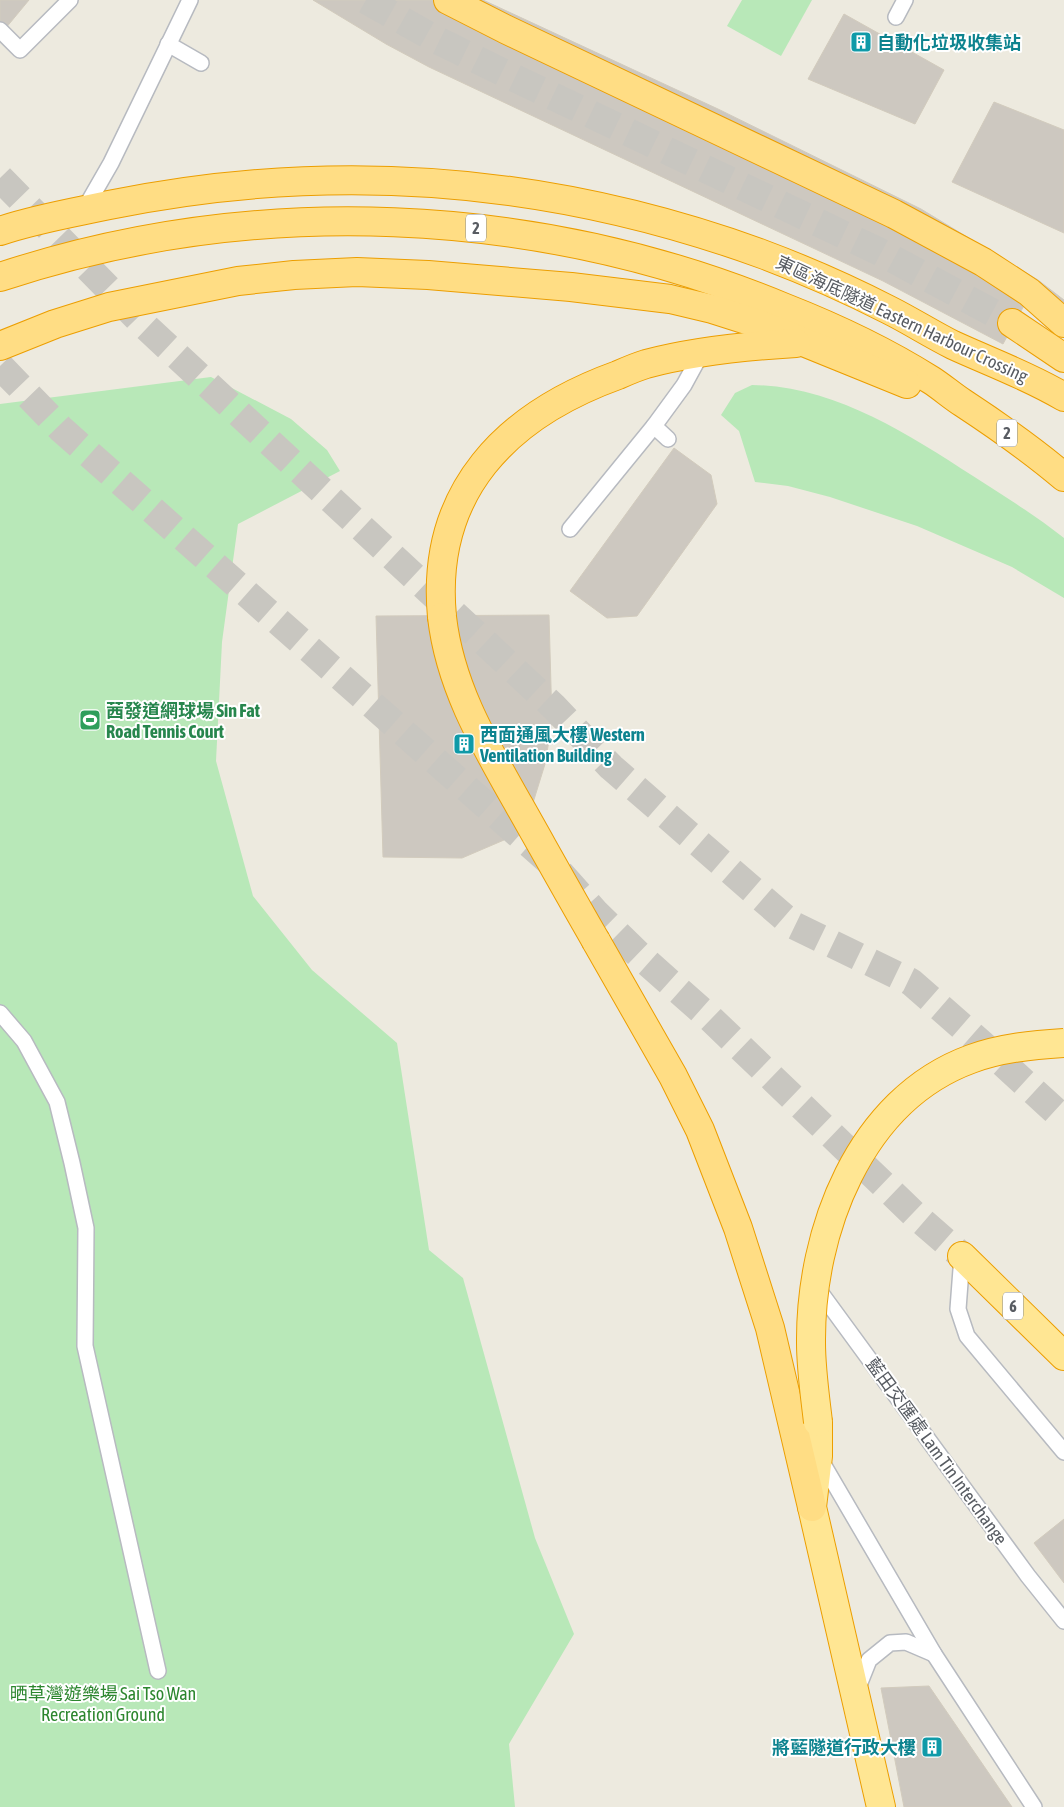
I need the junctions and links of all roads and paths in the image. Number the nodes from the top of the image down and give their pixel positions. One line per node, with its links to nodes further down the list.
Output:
1 (70, 0): 6 (lane)
2 (190, 0): 7 (lane)
3 (448, 0): 13 (highway)
4 (905, 0): 5 (lane)
5 (896, 17)
6 (0, 30)
7 (168, 44): 8 (lane); 9 (lane)
8 (201, 63)
9 (84, 210): 10 (highway, 東區海底隧道 Eastern Harbour Crossing); 18 (highway, 東區海底隧道 Eastern Harbour Crossing)
10 (0, 231)
11 (0, 277): 21 (highway, 2)
12 (1012, 323): 17 (highway)
13 (1064, 323)
14 (804, 343): 15 (highway); 16 (highway); 21 (highway)
15 (0, 346)
16 (702, 352): 19 (lane); 28 (highway, bridge)
17 (1064, 358)
18 (1064, 396)
19 (654, 426): 20 (lane); 22 (lane)
20 (668, 439)
21 (1064, 478)
22 (570, 529)
23 (0, 1013): 34 (lane)
24 (1064, 1042): 28 (highway, bridge)
25 (962, 1256): 27 (highway, 6); 29 (lane)
26 (810, 1280): 32 (lane, 藍田交匯處 Lam Tin Interchange)
27 (1064, 1356)
28 (805, 1423): 30 (highway); 31 (highway)
29 (1064, 1452)
30 (818, 1456): 31 (highway); 33 (lane)
31 (812, 1507): 35 (highway)
32 (1064, 1622)
33 (934, 1654): 35 (lane); 37 (lane)
34 (158, 1670)
35 (855, 1695): 36 (highway)
36 (880, 1807)
37 (1034, 1807)

